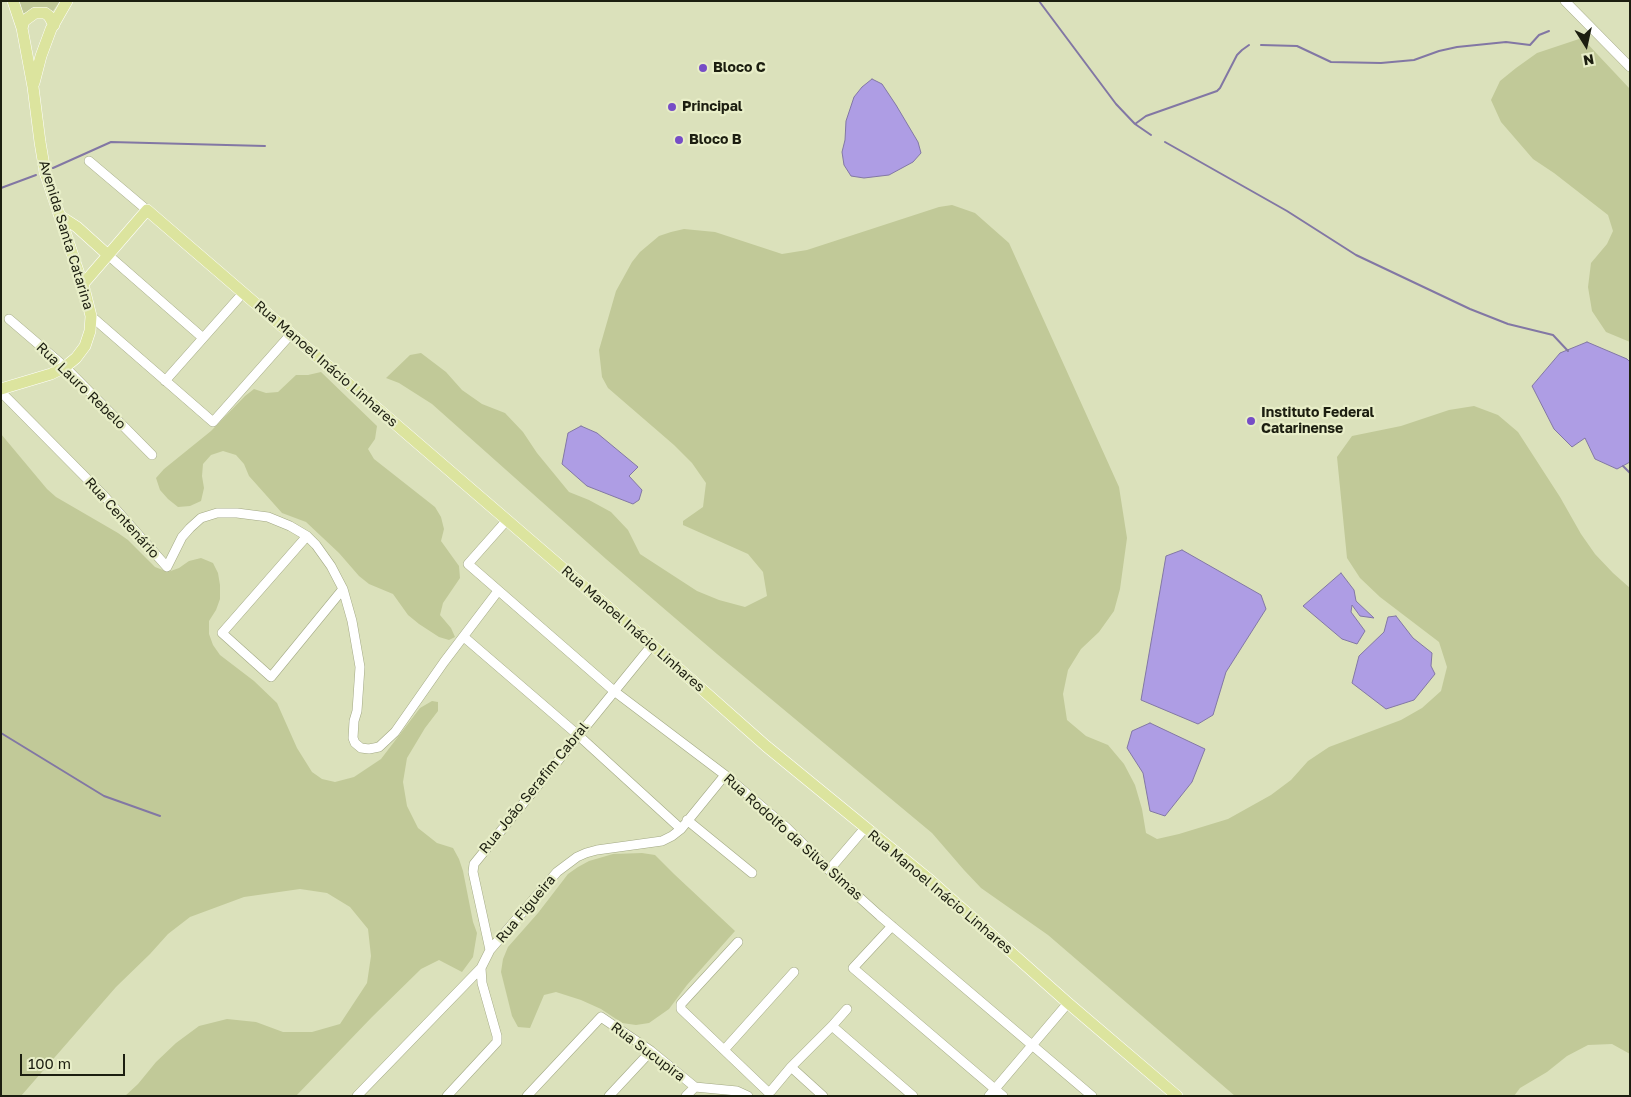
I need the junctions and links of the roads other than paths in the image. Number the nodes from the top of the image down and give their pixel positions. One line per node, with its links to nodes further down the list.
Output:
1 (13, 1): 5 (main road, Avenida Santa Catarina)
2 (67, 1): 4 (main road, Avenida Santa Catarina)
3 (1565, 1): 6 (street)
4 (54, 25): 5 (main road); 7 (main road, Avenida Santa Catarina)
5 (22, 28): 7 (main road, Avenida Santa Catarina)
6 (1630, 67)
7 (33, 87): 10 (main road, Avenida Santa Catarina)
8 (89, 161): 9 (street, Rua Manoel Inácio Linhares)
9 (147, 210): 11 (main road); 13 (main road, Rua Manoel Inácio Linhares)
10 (60, 216): 11 (main road); 12 (main road, Avenida Santa Catarina)
11 (108, 255): 12 (main road); 17 (street)
12 (82, 284): 14 (main road, Avenida Santa Catarina)
13 (243, 293): 16 (main road, Rua Manoel Inácio Linhares); 17 (street)
14 (90, 316): 18 (main road, Avenida Santa Catarina); 19 (street)
15 (9, 319): 18 (street, Rua Lauro Rebelo)
16 (291, 334): 19 (street); 22 (main road, Rua Manoel Inácio Linhares)
17 (203, 338): 19 (street)
18 (65, 367): 20 (main road, Avenida Santa Catarina); 21 (street, Rua Lauro Rebelo)
19 (165, 381)
20 (1, 391): 23 (street, Rua Centenário)
21 (152, 455)
22 (507, 520): 25 (street, Rua Rodolfo da Silva Simas); 27 (main road, Rua Manoel Inácio Linhares)
23 (307, 536): 24 (street, Rua Centenário); 24 (street)
24 (343, 589): 26 (street, Rua Centenário)
25 (498, 591): 26 (street, Rua Centenário); 28 (street, Rua Rodolfo da Silva Simas)
26 (464, 637): 29 (street)
27 (652, 645): 28 (street, Rua João Serafim Cabral); 32 (main road, Rua Manoel Inácio Linhares)
28 (614, 691): 29 (street, Rua João Serafim Cabral); 30 (street, Rua Rodolfo da Silva Simas)
29 (578, 735): 33 (street); 38 (street, Rua João Serafim Cabral)
30 (725, 775): 31 (street, Rua Figueira); 34 (street, Rua Rodolfo da Silva Simas)
31 (687, 820): 33 (street, Rua Figueira); 35 (street)
32 (865, 828): 34 (street); 41 (main road, Rua Manoel Inácio Linhares)
33 (681, 829): 38 (street, Rua Figueira)
34 (829, 870): 36 (street, Rua Rodolfo da Silva Simas)
35 (752, 873)
36 (892, 926): 44 (street, Rua Rodolfo da Silva Simas); 49 (street)
37 (738, 942): 45 (street)
38 (490, 950): 39 (street, Rua Figueira)
39 (481, 968): 50 (street, Rua Figueira); 51 (street)
40 (794, 972): 45 (street)
41 (1068, 1003): 44 (street); 60 (main road, Rua Manoel Inácio Linhares)
42 (847, 1010): 43 (street)
43 (832, 1026): 47 (street); 57 (street)
44 (1032, 1045): 49 (street); 59 (street, Rua Rodolfo da Silva Simas)
45 (724, 1050): 47 (street)
46 (652, 1051): 48 (street, Rua Sucupira); 52 (street, Rua Sucupira); 53 (street)
47 (791, 1067): 56 (street)
48 (694, 1087): 54 (street); 55 (street)
49 (992, 1092): 58 (street)
50 (357, 1096)
51 (447, 1096)
52 (527, 1096)
53 (609, 1096)
54 (686, 1096)
55 (748, 1096)
56 (823, 1096)
57 (913, 1096)
58 (1003, 1096)
59 (1092, 1096)
60 (1176, 1096)

